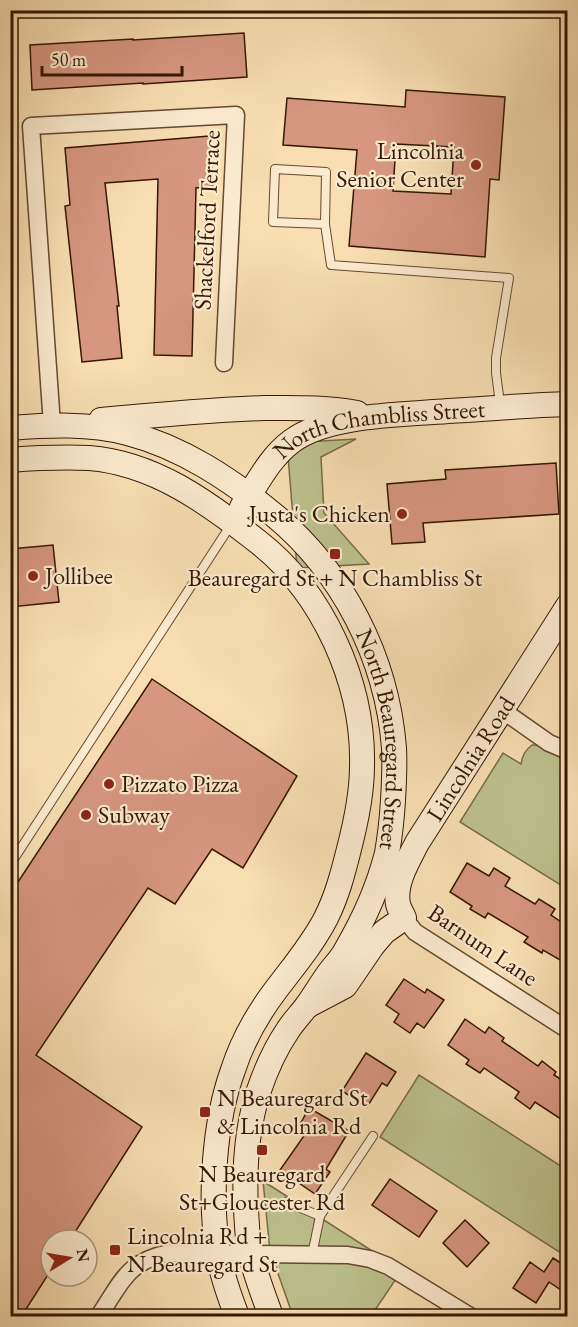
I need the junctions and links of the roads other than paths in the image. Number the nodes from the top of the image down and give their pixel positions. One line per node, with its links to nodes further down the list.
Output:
1 (325, 224): 1 (lane); 4 (lane)
2 (224, 363): 6 (street, Shackelford Terrace)
3 (567, 404): 4 (main road, North Chambliss Street)
4 (501, 408): 5 (main road, North Chambliss Street)
5 (377, 417): 6 (main road); 9 (main road, North Chambliss Street)
6 (52, 425): 7 (main road, North Beauregard Street); 9 (main road, North Beauregard Street)
7 (10, 428)
8 (10, 460): 10 (main road, North Beauregard Street)
9 (250, 495): 10 (main road, North Chambliss Street); 16 (main road, North Beauregard Street)
10 (233, 522): 14 (lane); 21 (main road, North Beauregard Street)
11 (567, 606): 12 (main road, Lincolnia Road)
12 (502, 710): 13 (street); 15 (main road, Lincolnia Road)
13 (567, 751)
14 (10, 865)
15 (404, 918): 16 (main road); 17 (street, Barnum Lane)
16 (306, 1006): 22 (main road, North Beauregard Street)
17 (567, 1030)
18 (373, 1136): 20 (lane)
19 (286, 1202): 20 (lane)
20 (320, 1216): 23 (lane)
21 (218, 1254): 22 (street); 24 (street); 25 (main road, North Beauregard Street)
22 (251, 1254): 23 (street); 26 (main road, North Beauregard Street)
23 (311, 1255): 27 (street)
24 (99, 1317)
25 (237, 1317)
26 (272, 1317)
27 (470, 1317)

